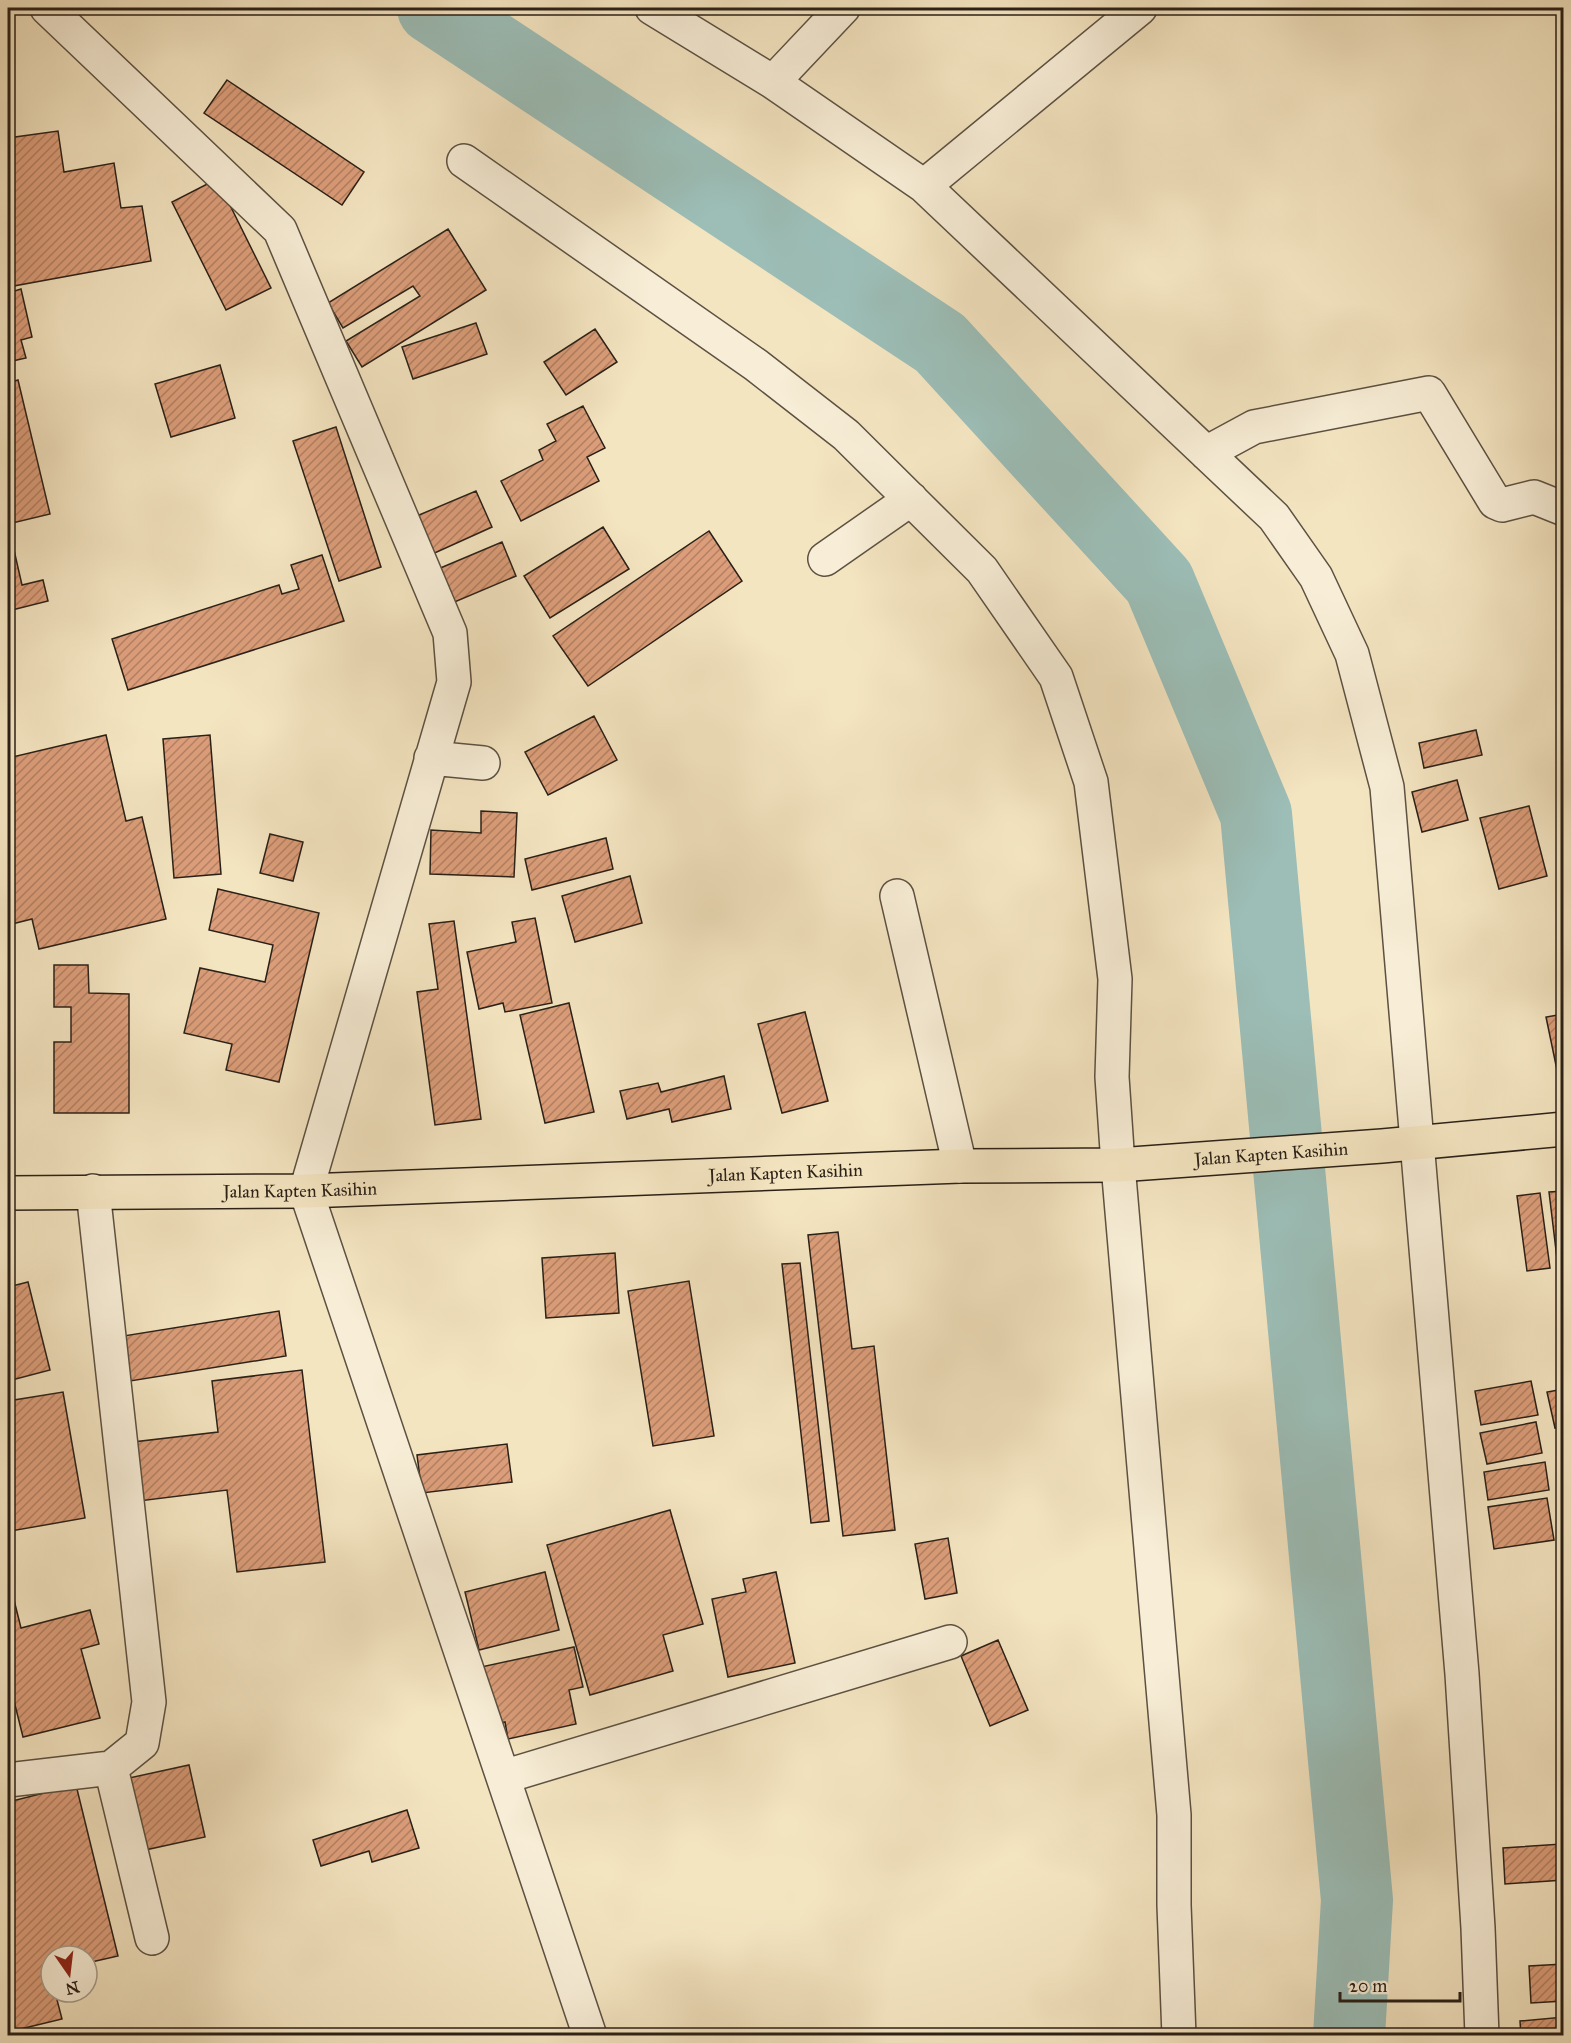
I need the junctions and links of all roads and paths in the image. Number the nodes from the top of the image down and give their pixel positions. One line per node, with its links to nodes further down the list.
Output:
1 (47, 8): 12 (street)
2 (652, 8): 5 (street)
3 (843, 8): 5 (street)
4 (1140, 8): 7 (street)
5 (773, 82): 7 (street)
6 (464, 161): 9 (street)
7 (924, 186): 8 (street)
8 (1206, 453): 10 (street); 16 (street)
9 (911, 499): 11 (street); 17 (street)
10 (1563, 509)
11 (825, 559)
12 (431, 759): 13 (street); 20 (street)
13 (483, 763)
14 (897, 896): 18 (street)
15 (1563, 1129): 16 (main road, Jalan Kapten Kasihin)
16 (1416, 1143): 17 (main road, Jalan Kapten Kasihin); 29 (street)
17 (1125, 1165): 18 (main road, Jalan Kapten Kasihin); 28 (street)
18 (960, 1166): 20 (main road, Jalan Kapten Kasihin)
19 (93, 1191): 20 (main road, Jalan Kapten Kasihin); 21 (main road, Jalan Kapten Kasihin); 23 (street)
20 (306, 1191): 24 (street)
21 (8, 1193)
22 (950, 1642): 24 (street)
23 (111, 1768): 25 (street); 26 (street)
24 (503, 1777): 27 (street)
25 (8, 1780)
26 (152, 1938)
27 (590, 2036)
28 (1179, 2036)
29 (1482, 2036)

